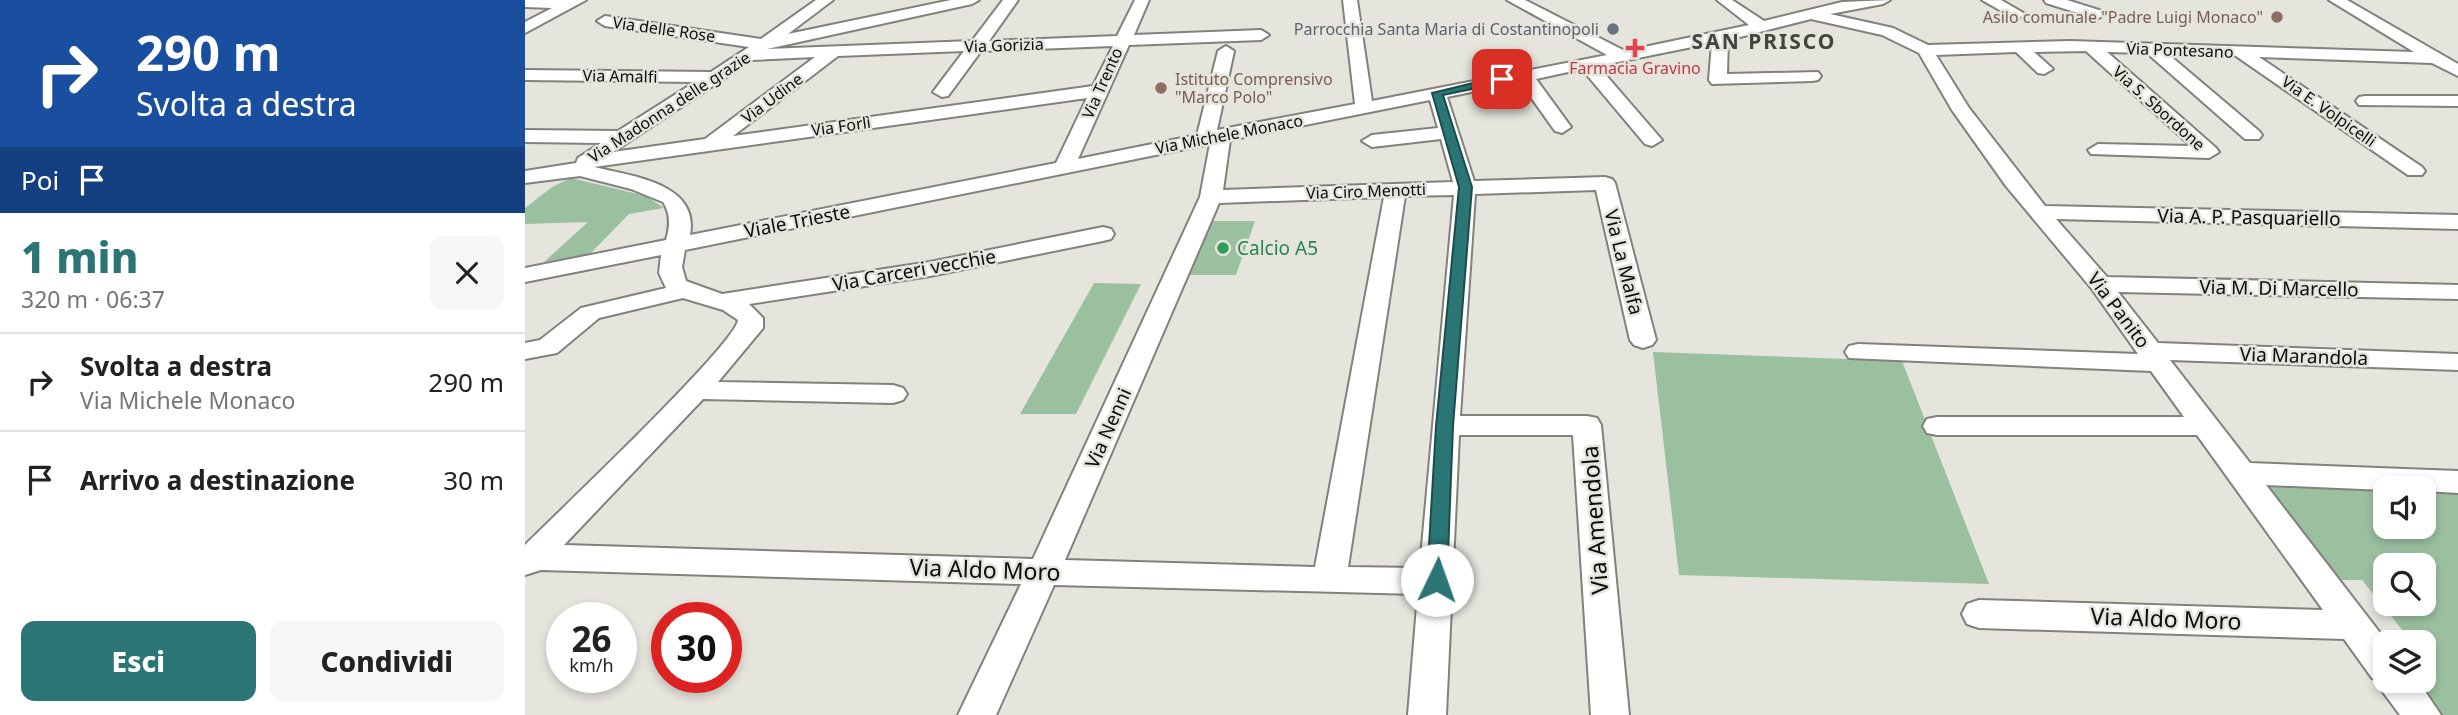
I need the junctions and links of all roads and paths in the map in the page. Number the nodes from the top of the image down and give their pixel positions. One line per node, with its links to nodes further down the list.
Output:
1 (826, 0): 24 (street)
2 (972, 0): 24 (street, Via Madonna delle grazie)
3 (1011, 0): 26 (street)
4 (1142, 0): 23 (street, Via Trento)
5 (1350, 0): 52 (street)
6 (1514, 0): 35 (street)
7 (1724, 0): 18 (street)
8 (1883, 0): 14 (street, Via Michele Monaco)
9 (1989, 0): 15 (street)
10 (2051, 0): 16 (street)
11 (2336, 0): 36 (street)
12 (575, 2): 13 (street); 19 (street)
13 (525, 3)
14 (1812, 9): 18 (street, Via Michele Monaco); 30 (street)
15 (2017, 14)
16 (2097, 14)
17 (605, 21): 24 (street, Via delle Rose)
18 (1767, 25): 21 (street, Via Michele Monaco); 22 (street)
19 (525, 28)
20 (1261, 34): 23 (street, Via Gorizia)
21 (1720, 37): 35 (street, Via Michele Monaco); 39 (street)
22 (1795, 39)
23 (1121, 41): 26 (street, Via Gorizia); 48 (street, Via Trento)
24 (764, 44): 34 (street, Via Madonna delle grazie)
25 (2018, 46): 27 (street, Via Pontesano); 28 (street, Via Pontesano); 41 (street)
26 (976, 47): 32 (street, Via Gorizia); 47 (street)
27 (1983, 47): 30 (street, Via Pontesano); 38 (street)
28 (2091, 47): 29 (street, Via Pontesano); 62 (street, Via S. Sbordone)
29 (2152, 49): 33 (street, Via Pontesano); 55 (street)
30 (1925, 50): 71 (street, Via Panito)
31 (1226, 51): 57 (street, Via Nenni)
32 (833, 52): 34 (street, Via Gorizia); 61 (street, Via Udine)
33 (2242, 53): 36 (street, Via Pontesano); 65 (street, Via E. Volpicelli)
34 (748, 55): 46 (street, Via Madonna delle grazie)
35 (1622, 56): 37 (street, Via Michele Monaco)
36 (2436, 58): 42 (street)
37 (1586, 63): 44 (street, Via Michele Monaco); 59 (street)
38 (2008, 63)
39 (1717, 64): 40 (street); 45 (street)
40 (1761, 65)
41 (2045, 69)
42 (2458, 71)
43 (525, 75): 46 (street, Via Amalfi)
44 (1524, 75): 49 (street, Via Michele Monaco); 53 (street)
45 (1812, 76)
46 (716, 77): 58 (street, Via Madonna delle grazie)
47 (942, 92)
48 (1098, 92): 61 (street, Via Forlì); 64 (street, Via Trento)
49 (1437, 93): 52 (street, Via Michele Monaco); 54 (street)
50 (2365, 101): 51 (street)
51 (2458, 101)
52 (1364, 106): 57 (street, Via Michele Monaco)
53 (1562, 127)
54 (1449, 132): 60 (street); 68 (street)
55 (2252, 135)
56 (525, 136): 58 (street)
57 (1214, 136): 64 (street, Via Michele Monaco); 70 (street, Via Nenni)
58 (622, 137): 63 (street, Via Madonna delle grazie)
59 (1652, 140)
60 (1372, 141)
61 (710, 144): 63 (street, Via Forlì)
62 (2098, 150)
63 (579, 166): 67 (street, Via Forlì); 74 (street)
64 (1066, 167): 74 (street, Viale Trieste)
65 (2415, 171)
66 (1605, 183): 68 (street, Via Ciro Menotti); 80 (street, Via La Malfa)
67 (530, 185)
68 (1465, 187): 69 (street, Via Ciro Menotti); 87 (street)
69 (1396, 189): 70 (street, Via Ciro Menotti); 94 (street)
70 (1211, 197): 93 (street, Via Nenni)
71 (2041, 212): 72 (street, Via A. P. Pasquariello); 76 (street, Via Panito)
72 (2458, 222)
73 (1103, 234): 79 (street, Via Carceri vecchie)
74 (676, 246): 75 (street, Viale Trieste); 77 (street)
75 (525, 275)
76 (2100, 284): 78 (street, Via M. Di Marcello); 83 (street, Via Panito)
77 (683, 291): 79 (street, Via Carceri vecchie); 81 (street)
78 (2458, 292)
79 (724, 301): 85 (street, Via Carceri vecchie)
80 (1643, 340)
81 (525, 351)
82 (1857, 352): 83 (street, Via Marandola)
83 (2155, 357): 84 (street, Via Marandola); 89 (street, Via Panito)
84 (2458, 362)
85 (696, 390): 86 (street); 92 (street, Via Carceri vecchie)
86 (893, 394)
87 (1445, 426): 95 (street); 102 (street, Via Amendola)
88 (1937, 426): 89 (street)
89 (2205, 426): 90 (street, Via Panito)
90 (2239, 473): 91 (street); 97 (street, Via Panito)
91 (2458, 482)
92 (529, 561): 93 (street, Via Aldo Moro)
93 (1042, 572): 94 (street, Via Aldo Moro); 100 (street, Via Nenni)
94 (1329, 580): 95 (street, Via Aldo Moro)
95 (1437, 580): 101 (street)
96 (1979, 614): 97 (street, Via Aldo Moro)
97 (2353, 625): 98 (street, Via Panito)
98 (2373, 651)
99 (2405, 693): 103 (street)
100 (977, 715)
101 (1427, 715)
102 (1610, 715)
103 (2422, 715)

